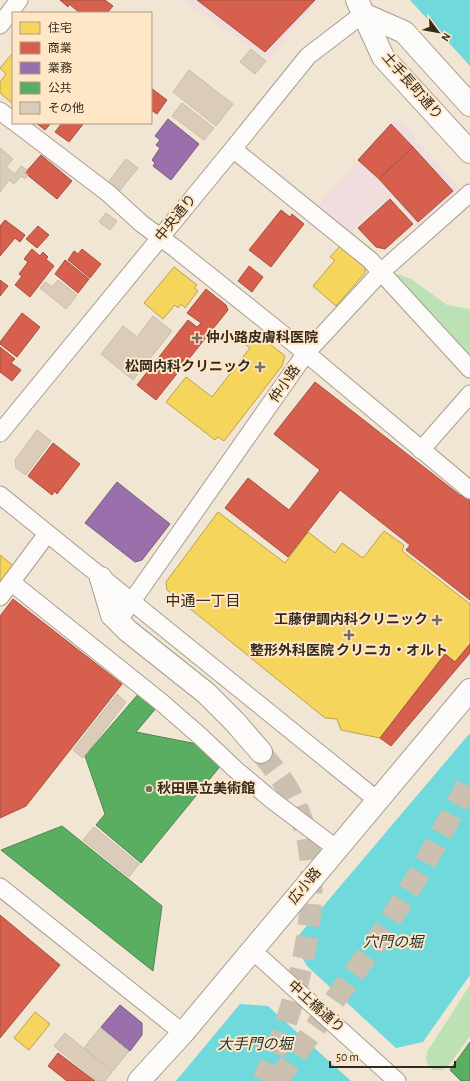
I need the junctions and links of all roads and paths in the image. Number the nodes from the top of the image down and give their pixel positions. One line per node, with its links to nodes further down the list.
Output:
1 (19, 0): 3 (street)
2 (360, 7): 4 (main road, 土手長町通り); 8 (street, 中央通り); 9 (main road, 土手長町通り)
3 (0, 24)
4 (470, 104)
5 (0, 111): 6 (street)
6 (12, 120)
7 (17, 124): 11 (street)
8 (233, 149): 11 (street, 中央通り); 12 (street)
9 (470, 152)
10 (470, 193): 12 (street, 仲小路)
11 (160, 238): 13 (street); 16 (street, 中央通り)
12 (381, 272): 13 (street, 仲小路); 14 (street)
13 (306, 353): 17 (street); 24 (street, 仲小路)
14 (470, 369)
15 (470, 394): 17 (street)
16 (0, 433)
17 (421, 450): 18 (street)
18 (470, 490)
19 (0, 495): 20 (street)
20 (48, 534): 21 (street); 22 (street)
21 (101, 578): 24 (street); 25 (main road)
22 (11, 582): 23 (street); 29 (street)
23 (0, 596)
24 (132, 602): 25 (street, 仲小路); 28 (street)
25 (118, 621): 27 (main road)
26 (470, 690): 28 (main road, 広小路)
27 (261, 752)
28 (377, 800): 29 (main road, 広小路)
29 (337, 849): 31 (main road, 広小路)
30 (0, 887): 32 (street)
31 (252, 950): 32 (main road, 広小路); 34 (street, 中土橋通り)
32 (182, 1032): 33 (main road, 広小路)
33 (139, 1081)
34 (398, 1081)

